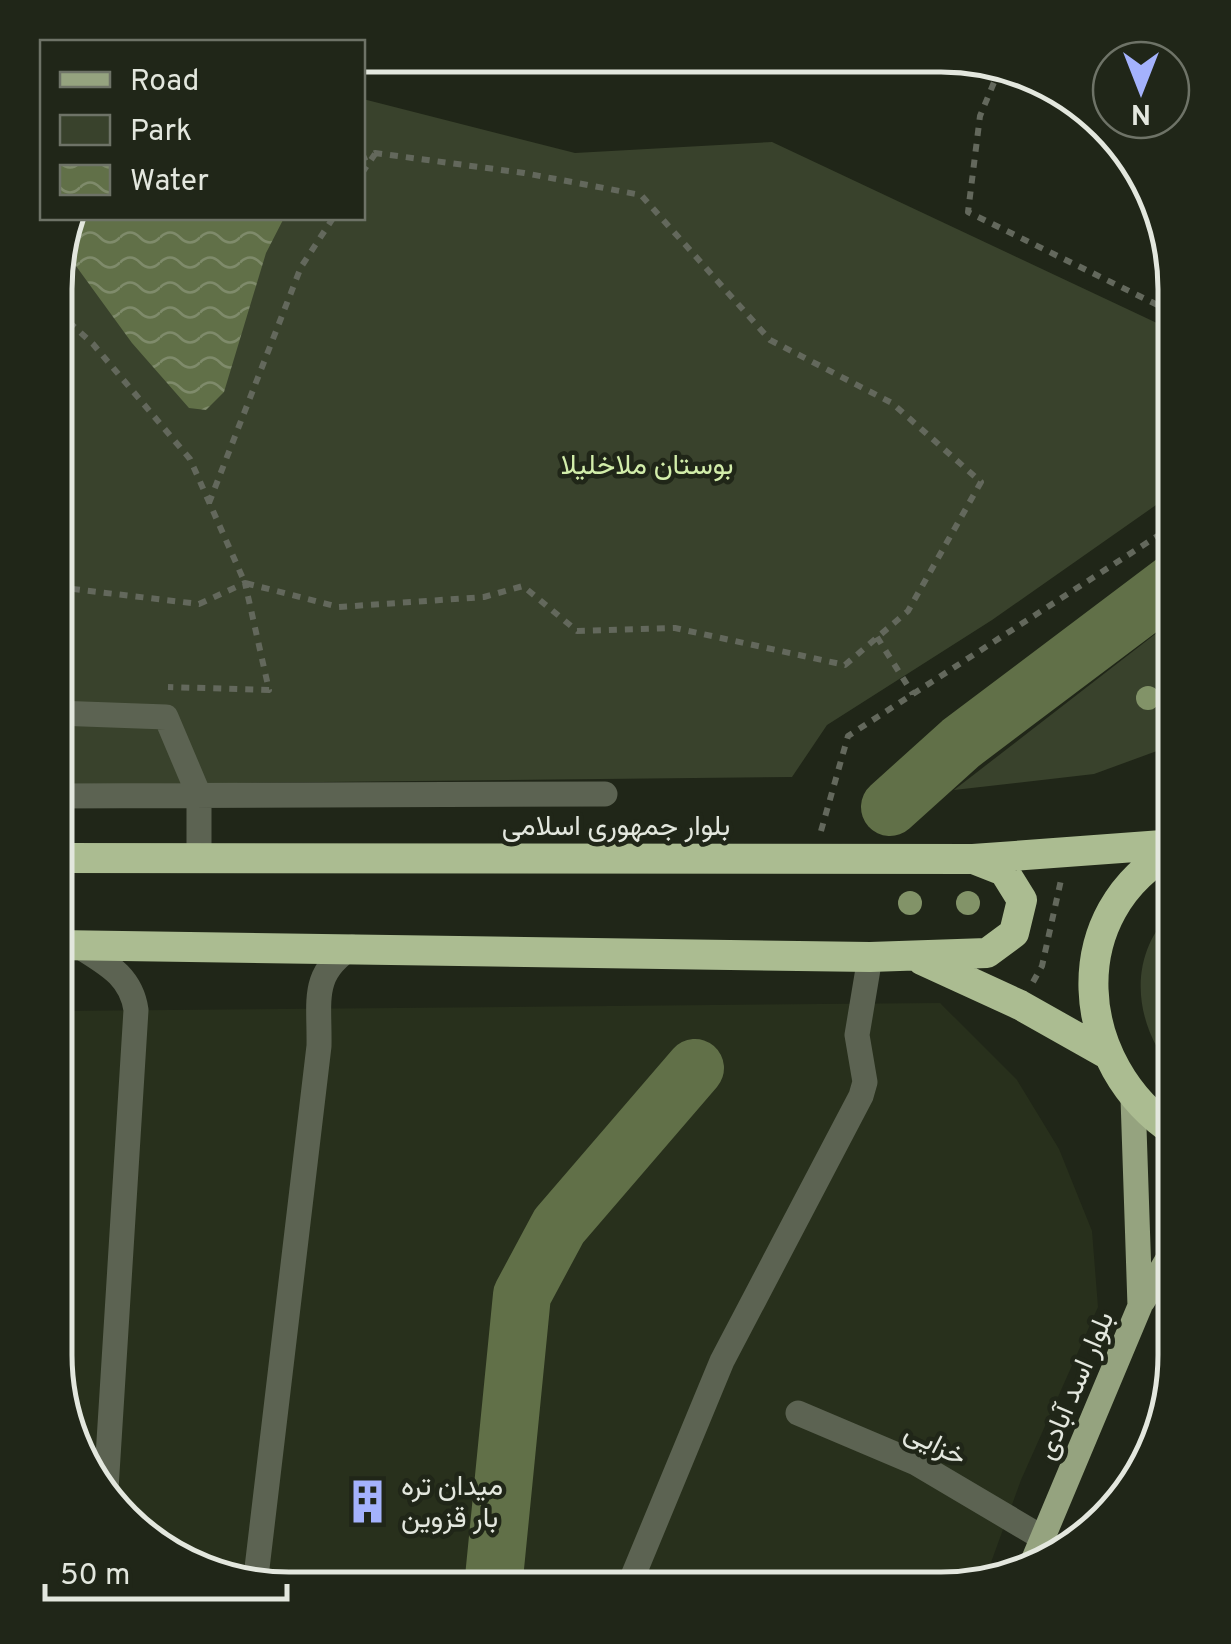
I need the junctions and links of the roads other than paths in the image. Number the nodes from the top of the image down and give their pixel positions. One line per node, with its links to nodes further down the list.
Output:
1 (72, 714): 3 (street)
2 (604, 794): 3 (street)
3 (199, 795): 4 (street); 6 (street)
4 (72, 796)
5 (1158, 848): 8 (highway, بلوار جمهوری اسلامی)
6 (199, 855): 7 (highway, بلوار جمهوری اسلامی); 8 (highway, بلوار جمهوری اسلامی)
7 (72, 858)
8 (973, 859): 14 (highway)
9 (1158, 861): 15 (highway)
10 (72, 945): 11 (highway)
11 (352, 947): 13 (highway); 24 (street)
12 (72, 948): 21 (street)
13 (870, 956): 14 (highway); 25 (street)
14 (915, 956): 15 (highway)
15 (1105, 1052): 16 (highway)
16 (1133, 1098): 17 (highway); 19 (main road, بلوار اسد آبادی)
17 (1158, 1118)
18 (1158, 1276): 19 (main road)
19 (1140, 1306): 22 (main road, بلوار اسد آبادی)
20 (798, 1414): 22 (street, خزایی)
21 (107, 1472)
22 (1042, 1537): 23 (main road, بلوار اسد آبادی)
23 (1037, 1549)
24 (257, 1569)
25 (635, 1572)

